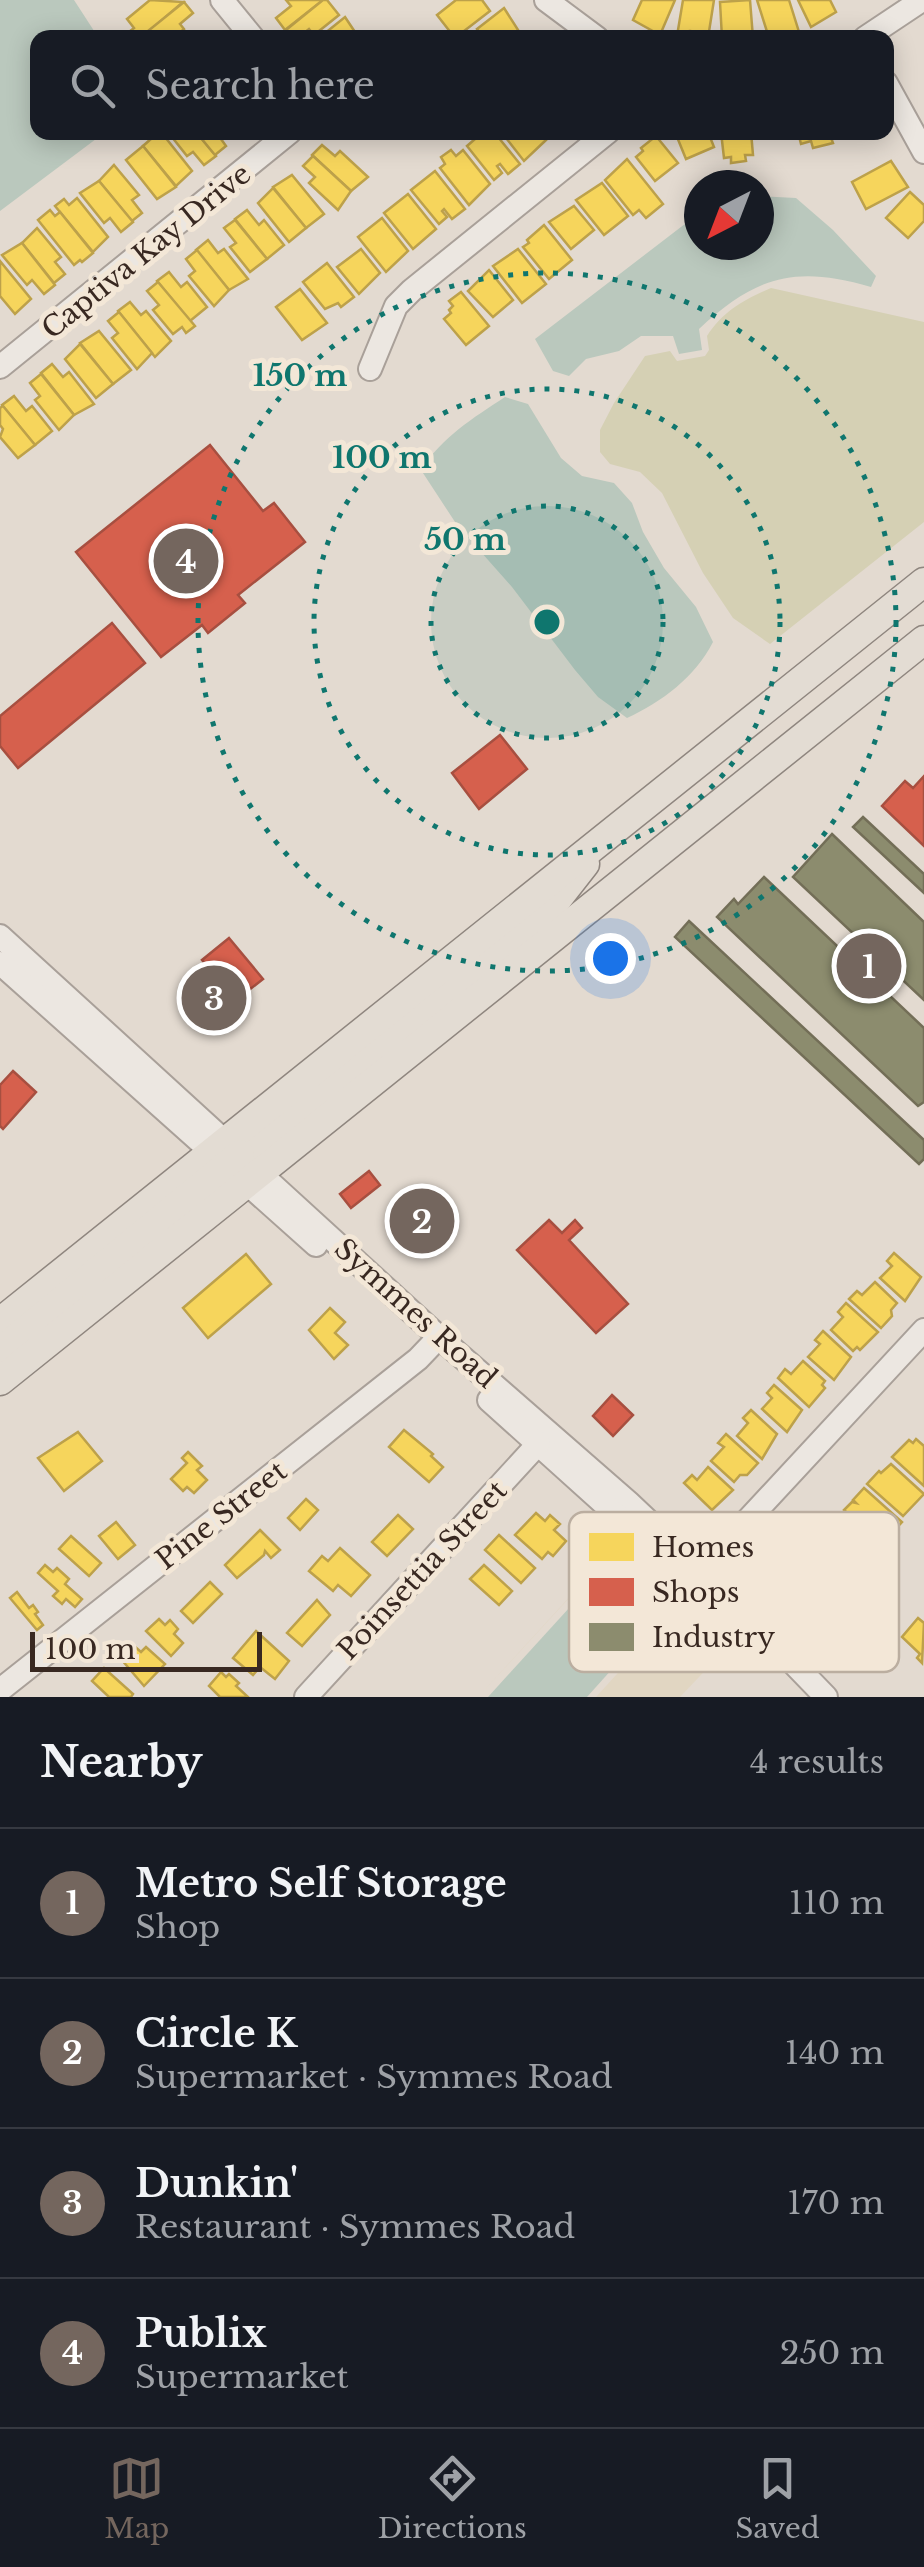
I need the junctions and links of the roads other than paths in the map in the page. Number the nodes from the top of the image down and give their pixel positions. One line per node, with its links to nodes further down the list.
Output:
1 (222, 0): 4 (street)
2 (546, 0): 5 (street)
3 (922, 0): 6 (street)
4 (246, 30)
5 (586, 30)
6 (877, 30)
7 (894, 97): 10 (street)
8 (284, 140): 11 (street, Captiva Kay Drive)
9 (598, 140): 12 (street)
10 (924, 152)
11 (0, 367)
12 (370, 368)
13 (924, 582): 17 (main road)
14 (924, 640): 17 (main road)
15 (0, 936): 17 (street, Symmes Road)
16 (0, 962): 17 (street, Symmes Road)
17 (236, 1162): 18 (main road); 20 (street, Symmes Road); 21 (main road); 22 (main road)
18 (0, 1322)
19 (924, 1330): 26 (street)
20 (434, 1342): 23 (street, Symmes Road); 25 (street, Symmes Road); 28 (street, Pine Street)
21 (0, 1351)
22 (0, 1381)
23 (539, 1443): 24 (street, Symmes Road); 29 (street, Poinsettia Street)
24 (620, 1512)
25 (632, 1512)
26 (755, 1512)
27 (798, 1672): 30 (street, Symmes Road)
28 (0, 1690)
29 (306, 1697)
30 (824, 1697)

